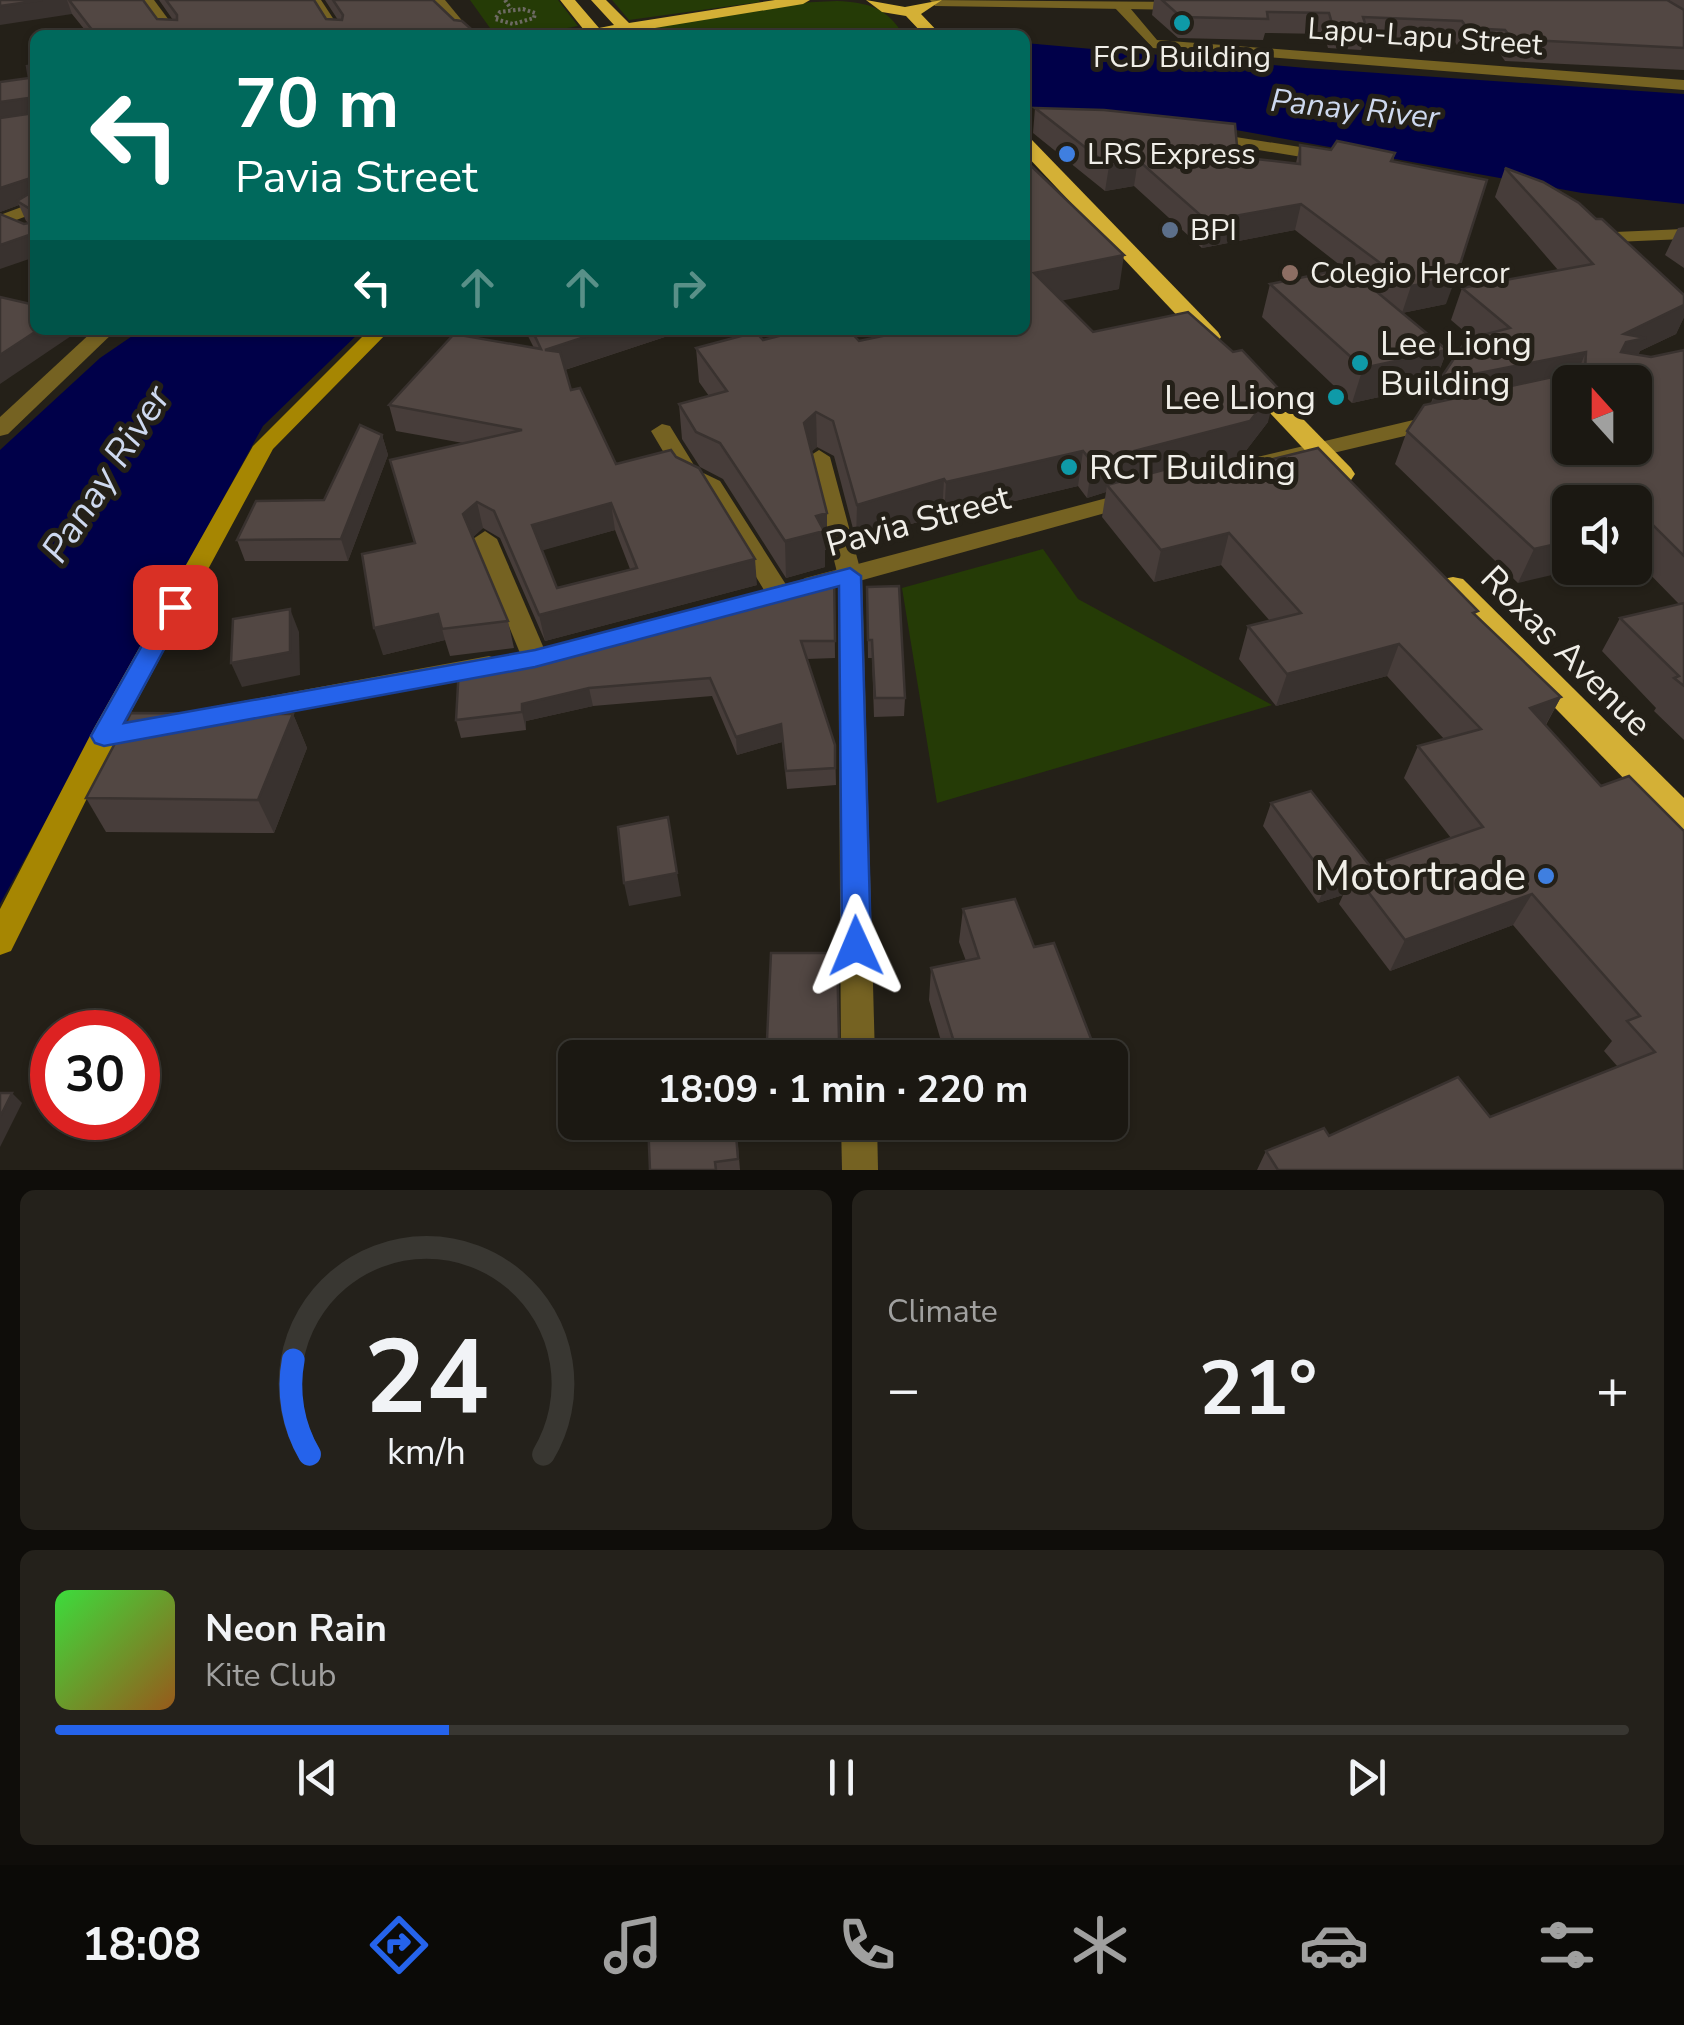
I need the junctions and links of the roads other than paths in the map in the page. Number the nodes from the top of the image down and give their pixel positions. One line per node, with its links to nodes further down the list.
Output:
1 (147, 0): 13 (street)
2 (316, 0): 14 (lane)
3 (438, 0): 15 (street)
4 (566, 0): 16 (highway)
5 (598, 0): 12 (highway)
6 (803, 0): 12 (highway)
7 (873, 0): 11 (highway)
8 (935, 1): 9 (street); 11 (highway)
9 (1110, 3): 10 (street); 19 (street, Lapu-Lapu Street)
10 (1198, 6)
11 (910, 11): 18 (highway)
12 (625, 28): 17 (highway)
13 (169, 30)
14 (336, 30)
15 (463, 30)
16 (592, 30)
17 (613, 30)
18 (928, 30)
19 (1684, 85)
20 (1189, 135): 22 (street)
21 (1030, 147): 32 (highway)
22 (1344, 159)
23 (30, 209): 24 (street)
24 (6, 223)
25 (1684, 234): 26 (street)
26 (1618, 263)
27 (100, 335): 30 (street)
28 (375, 335): 40 (main road)
29 (1461, 416): 32 (street)
30 (0, 429)
31 (662, 431): 39 (street, Pavia Street)
32 (1316, 448): 34 (street); 36 (highway)
33 (819, 457): 39 (street)
34 (1222, 473)
35 (1166, 488): 39 (street, Pavia Street)
36 (1360, 493)
37 (485, 540): 40 (street)
38 (1431, 564): 41 (highway, Roxas Avenue)
39 (850, 576): 43 (street)
40 (104, 736): 42 (main road)
41 (1684, 819)
42 (0, 942)
43 (858, 1040)
44 (859, 1140): 45 (street)
45 (860, 1170)

